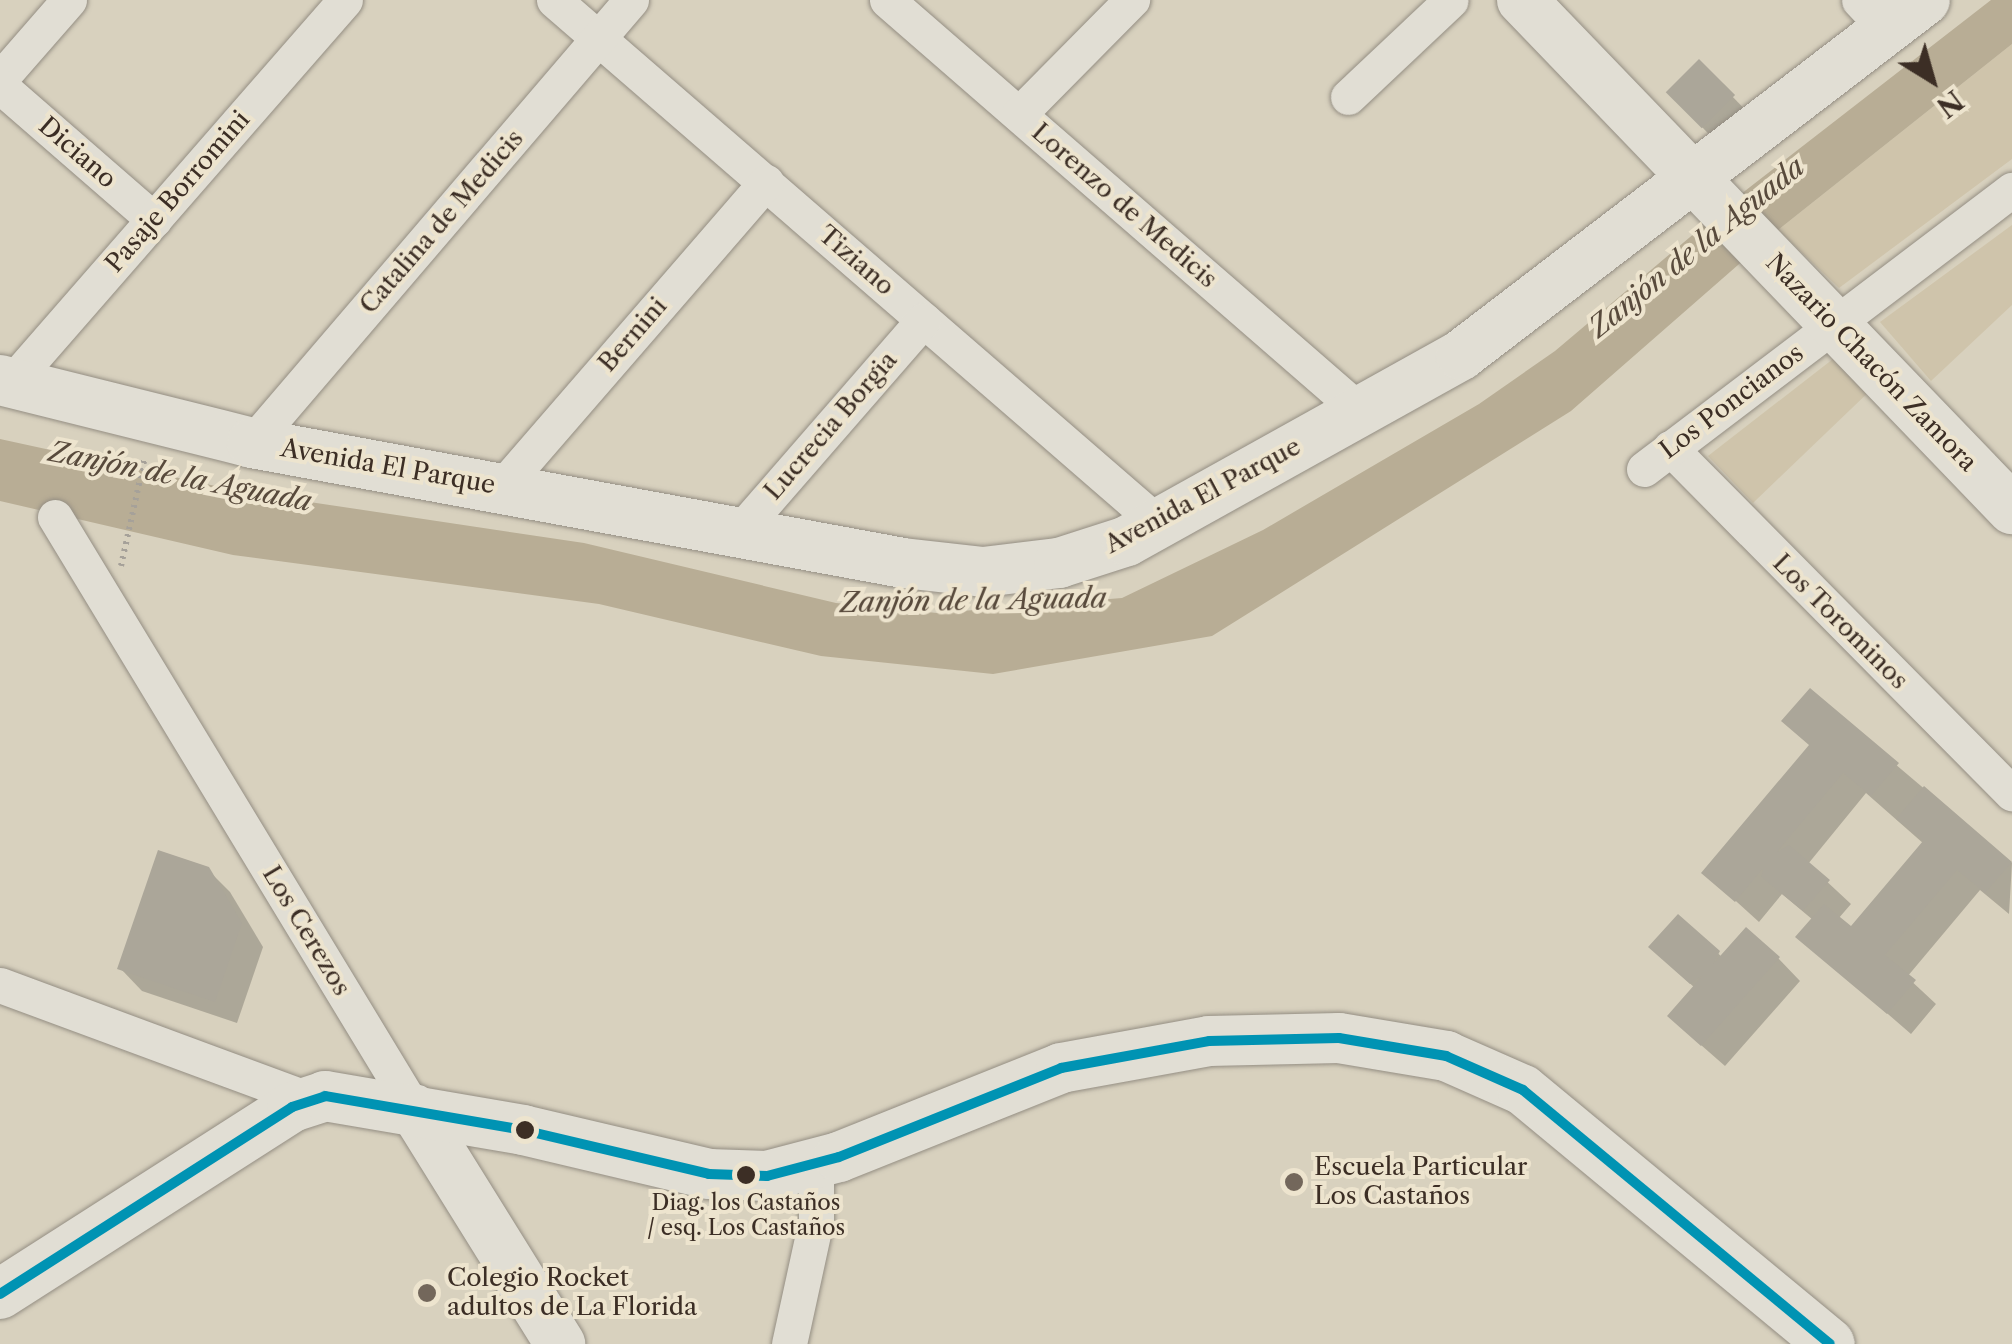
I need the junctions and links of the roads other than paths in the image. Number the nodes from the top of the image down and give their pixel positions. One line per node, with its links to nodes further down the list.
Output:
1 (69, 0): 11 (street)
2 (344, 0): 17 (street, Pasaje Borromini)
3 (554, 0): 10 (street, Tiziano)
4 (632, 0): 10 (street, Catalina de Medicis)
5 (887, 0): 13 (street, Lorenzo de Medicis)
6 (1132, 0): 13 (street)
7 (1451, 0): 12 (street)
8 (1522, 0): 15 (street, Nazario Chacón Zamora)
9 (1890, 10): 15 (street, Avenida El Parque)
10 (598, 39): 14 (street, Tiziano); 22 (street, Catalina de Medicis)
11 (0, 82): 17 (street, Diciano)
12 (1348, 97)
13 (1019, 114): 21 (street, Lorenzo de Medicis)
14 (766, 182): 18 (street, Tiziano); 24 (street, Bernini)
15 (1702, 188): 19 (street, Nazario Chacón Zamora); 21 (street, Avenida El Parque)
16 (2012, 190): 19 (street, Los Poncianos)
17 (154, 220): 20 (street, Pasaje Borromini)
18 (923, 320): 27 (street, Tiziano); 28 (street, Lucrecia Borgia)
19 (1834, 324): 23 (street, Los Poncianos); 25 (street, Nazario Chacón Zamora)
20 (6, 381): 22 (street, Avenida El Parque)
21 (1361, 412): 27 (street, Avenida El Parque)
22 (252, 443): 24 (street, Avenida El Parque)
23 (1657, 459): 29 (street, Los Torominos)
24 (500, 488): 28 (street, Avenida El Parque)
25 (2012, 509)
26 (54, 517): 32 (street, Los Cerezos)
27 (1158, 524): 28 (street, Avenida El Parque)
28 (739, 532)
29 (2012, 794)
30 (0, 985): 31 (street)
31 (309, 1099): 32 (street); 36 (street)
32 (414, 1108): 33 (street); 35 (street, Los Cerezos)
33 (523, 1130): 34 (street); 35 (street)
34 (816, 1165): 38 (street); 39 (street)
35 (470, 1194): 37 (street, Los Cerezos)
36 (0, 1294)
37 (560, 1344)
38 (789, 1344)
39 (1830, 1344)

